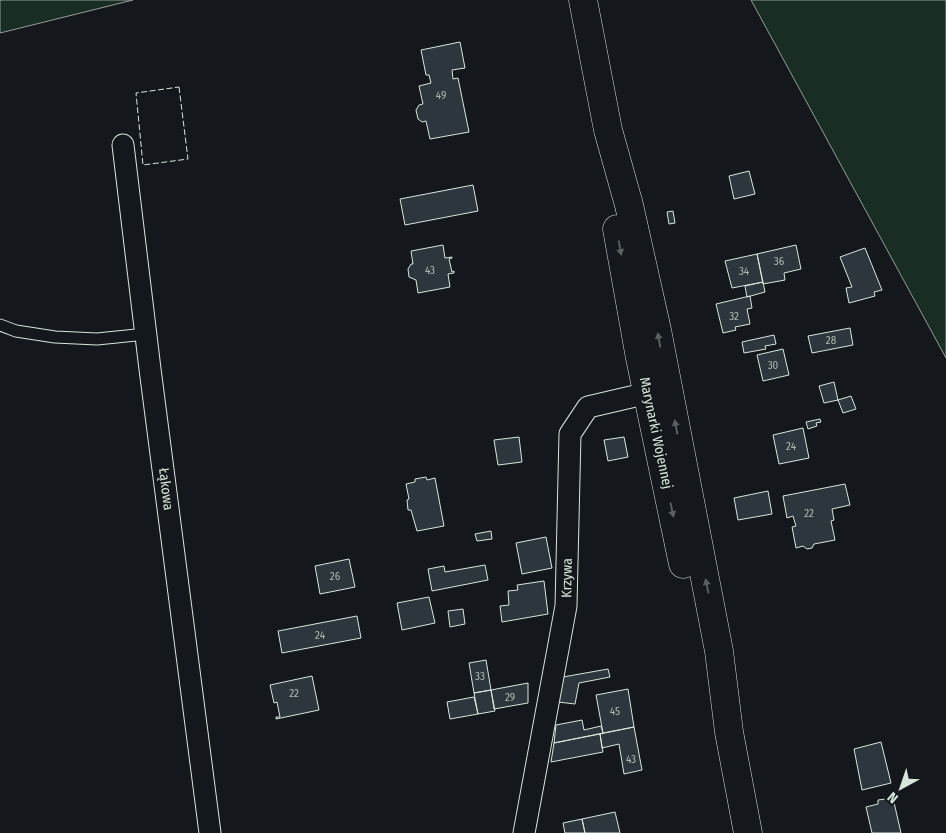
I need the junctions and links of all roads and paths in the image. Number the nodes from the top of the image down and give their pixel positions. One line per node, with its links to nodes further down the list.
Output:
1 (583, 0): 5 (main road, Marynarki Wojennej)
2 (123, 145): 4 (street, Łąkowa)
3 (2, 326): 4 (lane)
4 (146, 334): 6 (street, Łąkowa)
5 (658, 391): 7 (street, Krzywa); 8 (main road, Marynarki Wojennej)
6 (210, 833)
7 (524, 833)
8 (748, 833)

